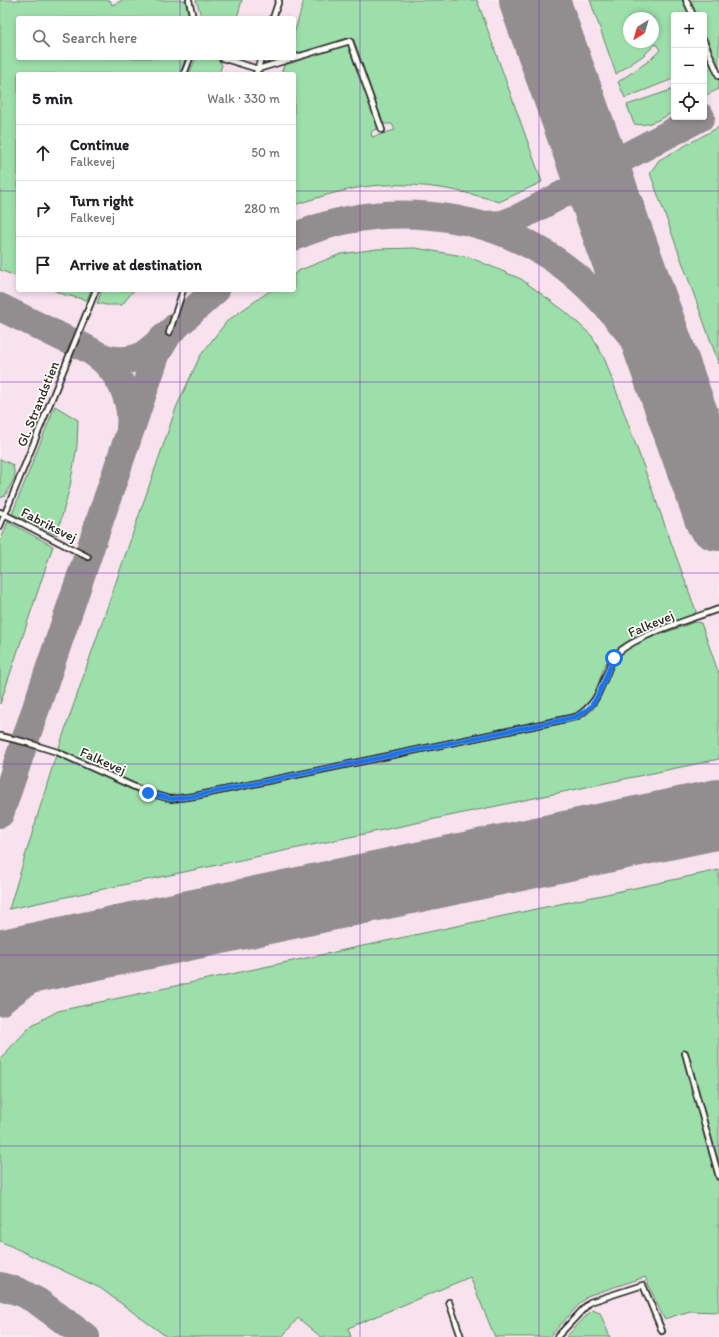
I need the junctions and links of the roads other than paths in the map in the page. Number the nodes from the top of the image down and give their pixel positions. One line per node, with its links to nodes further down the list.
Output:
1 (189, 0): 5 (lane)
2 (279, 0): 6 (lane)
3 (686, 0): 4 (lane)
4 (692, 12)
5 (193, 16)
6 (274, 16)
7 (707, 48): 15 (lane)
8 (296, 58): 16 (lane)
9 (189, 60): 14 (lane)
10 (227, 60): 13 (lane)
11 (260, 60): 13 (lane)
12 (291, 60): 13 (lane)
13 (257, 71)
14 (185, 72)
15 (719, 76)
16 (382, 130)
17 (95, 292): 20 (lane, Gl. Strandstien)
18 (182, 292): 19 (lane)
19 (168, 333)
20 (2, 513): 21 (lane, Gl. Strandstien); 22 (lane, Fabriksvej)
21 (0, 526)
22 (88, 557)
23 (719, 609): 24 (lane, Falkevej)
24 (0, 736)
25 (685, 1053): 26 (lane)
26 (719, 1176)
27 (449, 1302): 29 (lane)
28 (662, 1331): 30 (lane)
29 (461, 1337)
30 (557, 1337)

